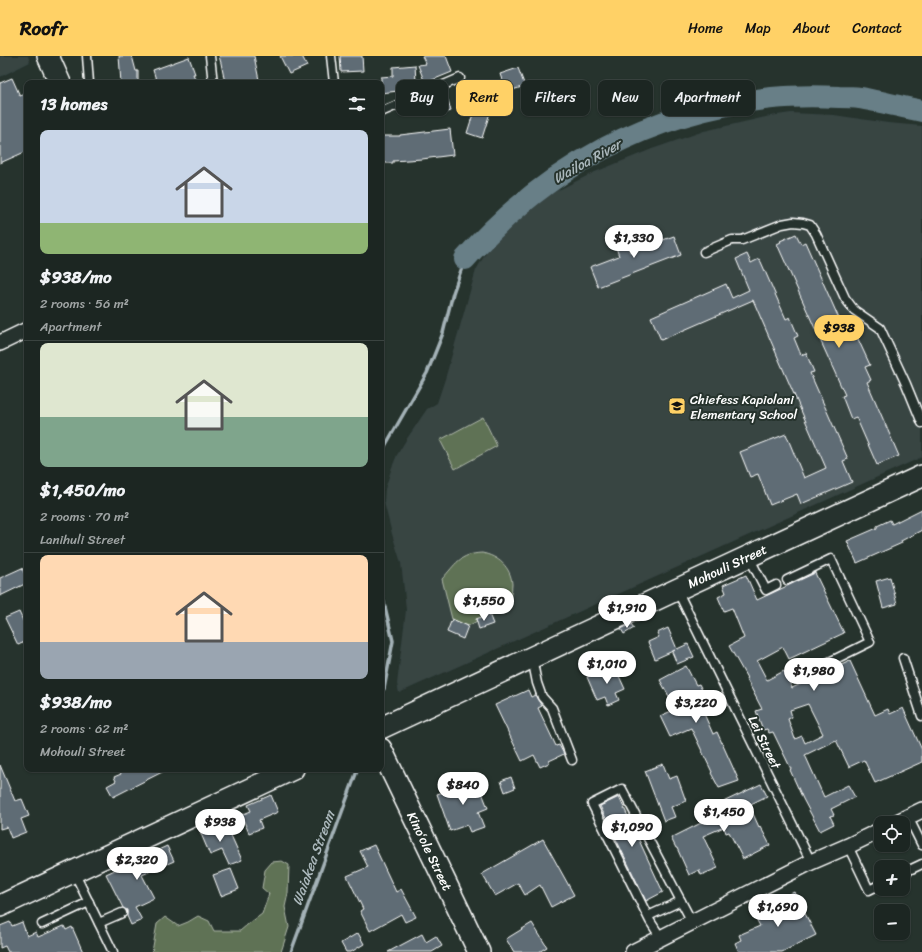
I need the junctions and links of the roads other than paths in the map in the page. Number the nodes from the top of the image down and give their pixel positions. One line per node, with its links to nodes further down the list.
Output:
1 (48, 56): 6 (street)
2 (87, 56): 7 (lane)
3 (210, 56): 8 (lane)
4 (331, 56): 9 (lane)
5 (460, 78): 10 (lane)
6 (59, 80)
7 (89, 80)
8 (212, 80)
9 (334, 80)
10 (384, 111)
11 (704, 252): 14 (lane)
12 (24, 331): 13 (street)
13 (0, 343)
14 (922, 423)
15 (922, 476): 16 (street, Mohouli Street)
16 (749, 556): 18 (lane); 19 (street, Mohouli Street)
17 (787, 580): 22 (lane)
18 (776, 585)
19 (676, 590): 20 (street, Mohouli Street); 35 (lane, Lei Street)
20 (532, 657): 25 (street, Mohouli Street); 27 (lane)
21 (903, 658): 23 (lane)
22 (809, 672)
23 (919, 699): 24 (lane)
24 (922, 716)
25 (384, 727)
26 (384, 755): 50 (street, Kinoʻole Street)
27 (572, 760)
28 (287, 772): 38 (street)
29 (922, 810): 30 (street)
30 (909, 816)
31 (910, 831): 33 (lane)
32 (874, 833): 34 (street)
33 (922, 845)
34 (848, 846): 35 (street); 39 (lane)
35 (810, 862): 45 (street)
36 (922, 864): 37 (lane)
37 (910, 870)
38 (74, 872): 41 (lane); 42 (street)
39 (874, 888)
40 (680, 901): 44 (lane); 44 (lane); 45 (lane)
41 (89, 902): 46 (lane); 47 (lane)
42 (0, 906)
43 (122, 913): 46 (lane)
44 (648, 916): 48 (lane)
45 (692, 922): 48 (street)
46 (99, 923): 49 (lane)
47 (42, 924)
48 (661, 938): 51 (street)
49 (113, 952)
50 (478, 952)
51 (633, 952)

